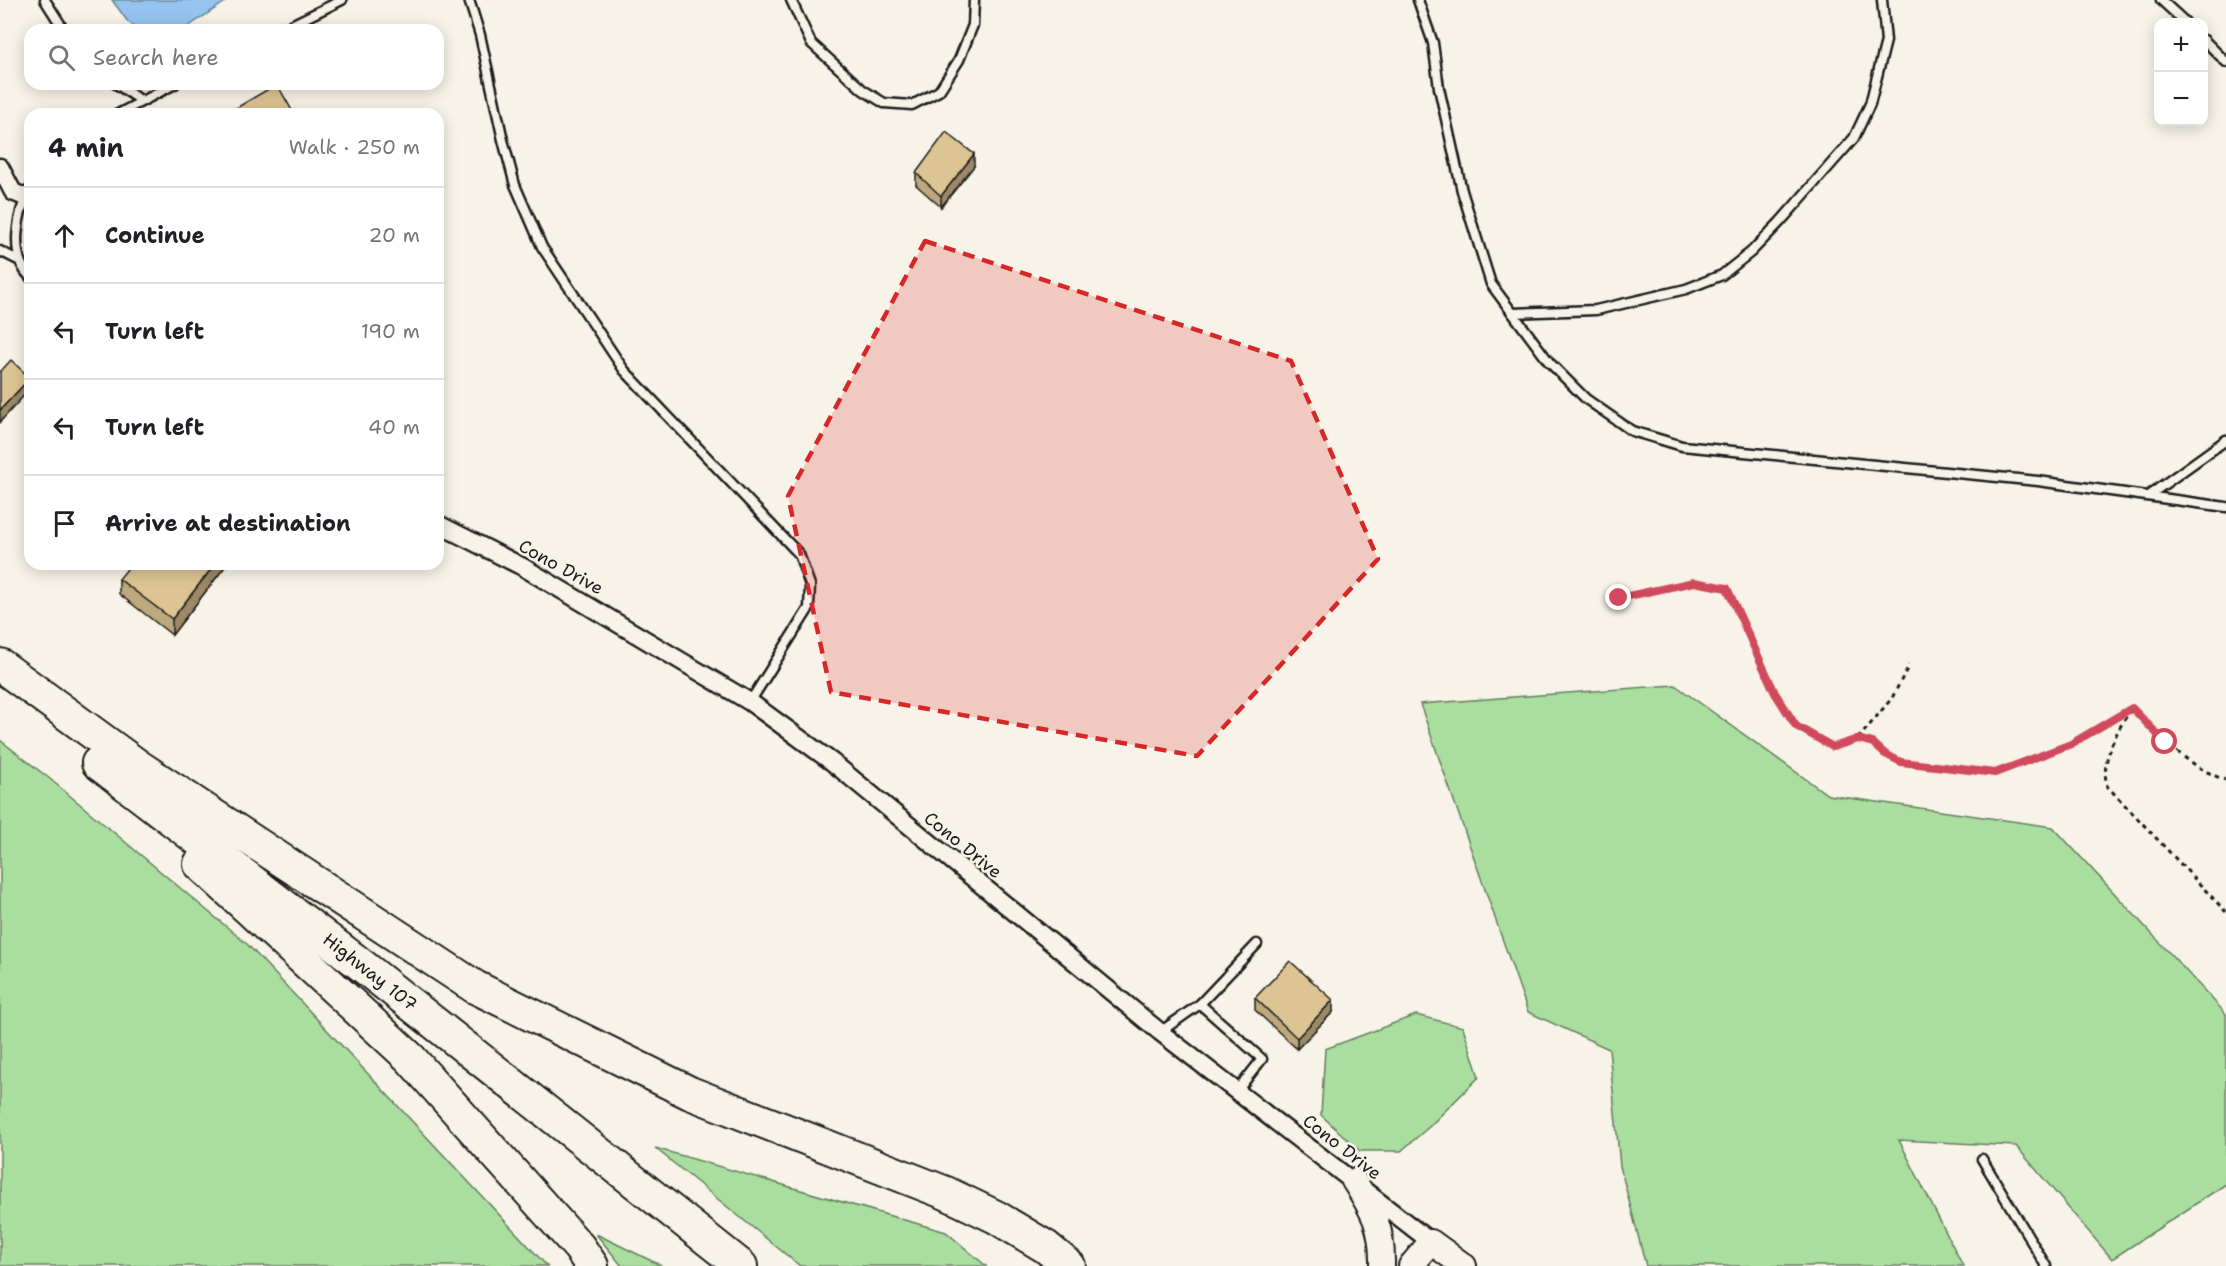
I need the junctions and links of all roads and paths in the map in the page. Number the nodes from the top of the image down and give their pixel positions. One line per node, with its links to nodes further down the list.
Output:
1 (45, 0): 10 (lane)
2 (342, 0): 11 (lane)
3 (470, 0): 33 (lane)
4 (791, 0): 5 (lane)
5 (974, 0)
6 (1418, 0): 24 (lane)
7 (1882, 0): 24 (lane)
8 (2161, 0): 9 (lane)
9 (2180, 18)
10 (60, 24)
11 (293, 24)
12 (2208, 44): 13 (lane)
13 (2226, 62)
14 (125, 90): 16 (lane)
15 (163, 90): 16 (lane)
16 (142, 101): 17 (lane)
17 (129, 108)
18 (0, 167): 19 (street)
19 (24, 193)
20 (24, 208): 22 (lane)
21 (0, 251): 22 (lane)
22 (18, 260): 23 (lane)
23 (24, 268)
24 (1513, 313): 26 (lane)
25 (2226, 440): 26 (lane)
26 (2148, 496): 27 (lane)
27 (2226, 507)
28 (444, 527): 33 (street, Cono Drive)
29 (1619, 598): 35 (path)
30 (0, 665): 48 (highway)
31 (1909, 665): 35 (path)
32 (0, 678): 36 (highway, Highway 107)
33 (750, 702): 41 (street, Cono Drive)
34 (2132, 708): 35 (path); 37 (path); 38 (path)
35 (1858, 739)
36 (95, 760): 46 (highway); 47 (highway, Highway 107)
37 (2226, 780)
38 (2226, 912)
39 (1257, 944): 40 (lane)
40 (1200, 1004): 41 (lane); 42 (lane)
41 (1160, 1032): 42 (street, Cono Drive)
42 (1238, 1091): 44 (street, Cono Drive)
43 (1982, 1159): 52 (lane)
44 (1354, 1181): 45 (street, Cono Drive); 49 (street)
45 (1431, 1242): 50 (street); 51 (street)
46 (592, 1266)
47 (741, 1266)
48 (1069, 1266)
49 (1382, 1266)
50 (1411, 1266)
51 (1464, 1266)
52 (2046, 1266)

